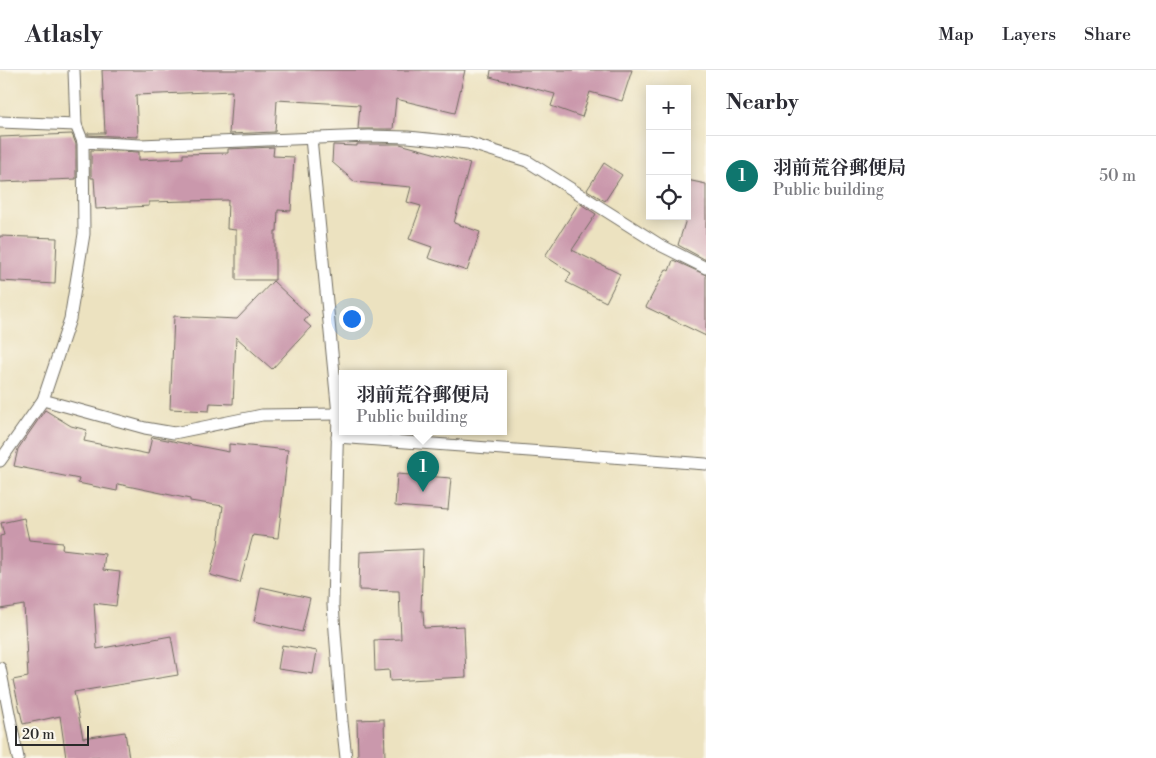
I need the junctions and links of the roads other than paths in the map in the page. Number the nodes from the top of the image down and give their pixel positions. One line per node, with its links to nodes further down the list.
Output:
1 (74, 70): 3 (lane)
2 (0, 122): 3 (lane)
3 (76, 125): 5 (lane)
4 (311, 138): 5 (lane); 6 (lane); 8 (lane)
5 (83, 142): 7 (lane)
6 (706, 268)
7 (43, 400): 8 (lane); 10 (lane)
8 (338, 414): 9 (lane)
9 (337, 438): 11 (lane); 14 (lane)
10 (0, 461)
11 (706, 464)
12 (0, 668): 13 (lane)
13 (18, 758)
14 (346, 758)

